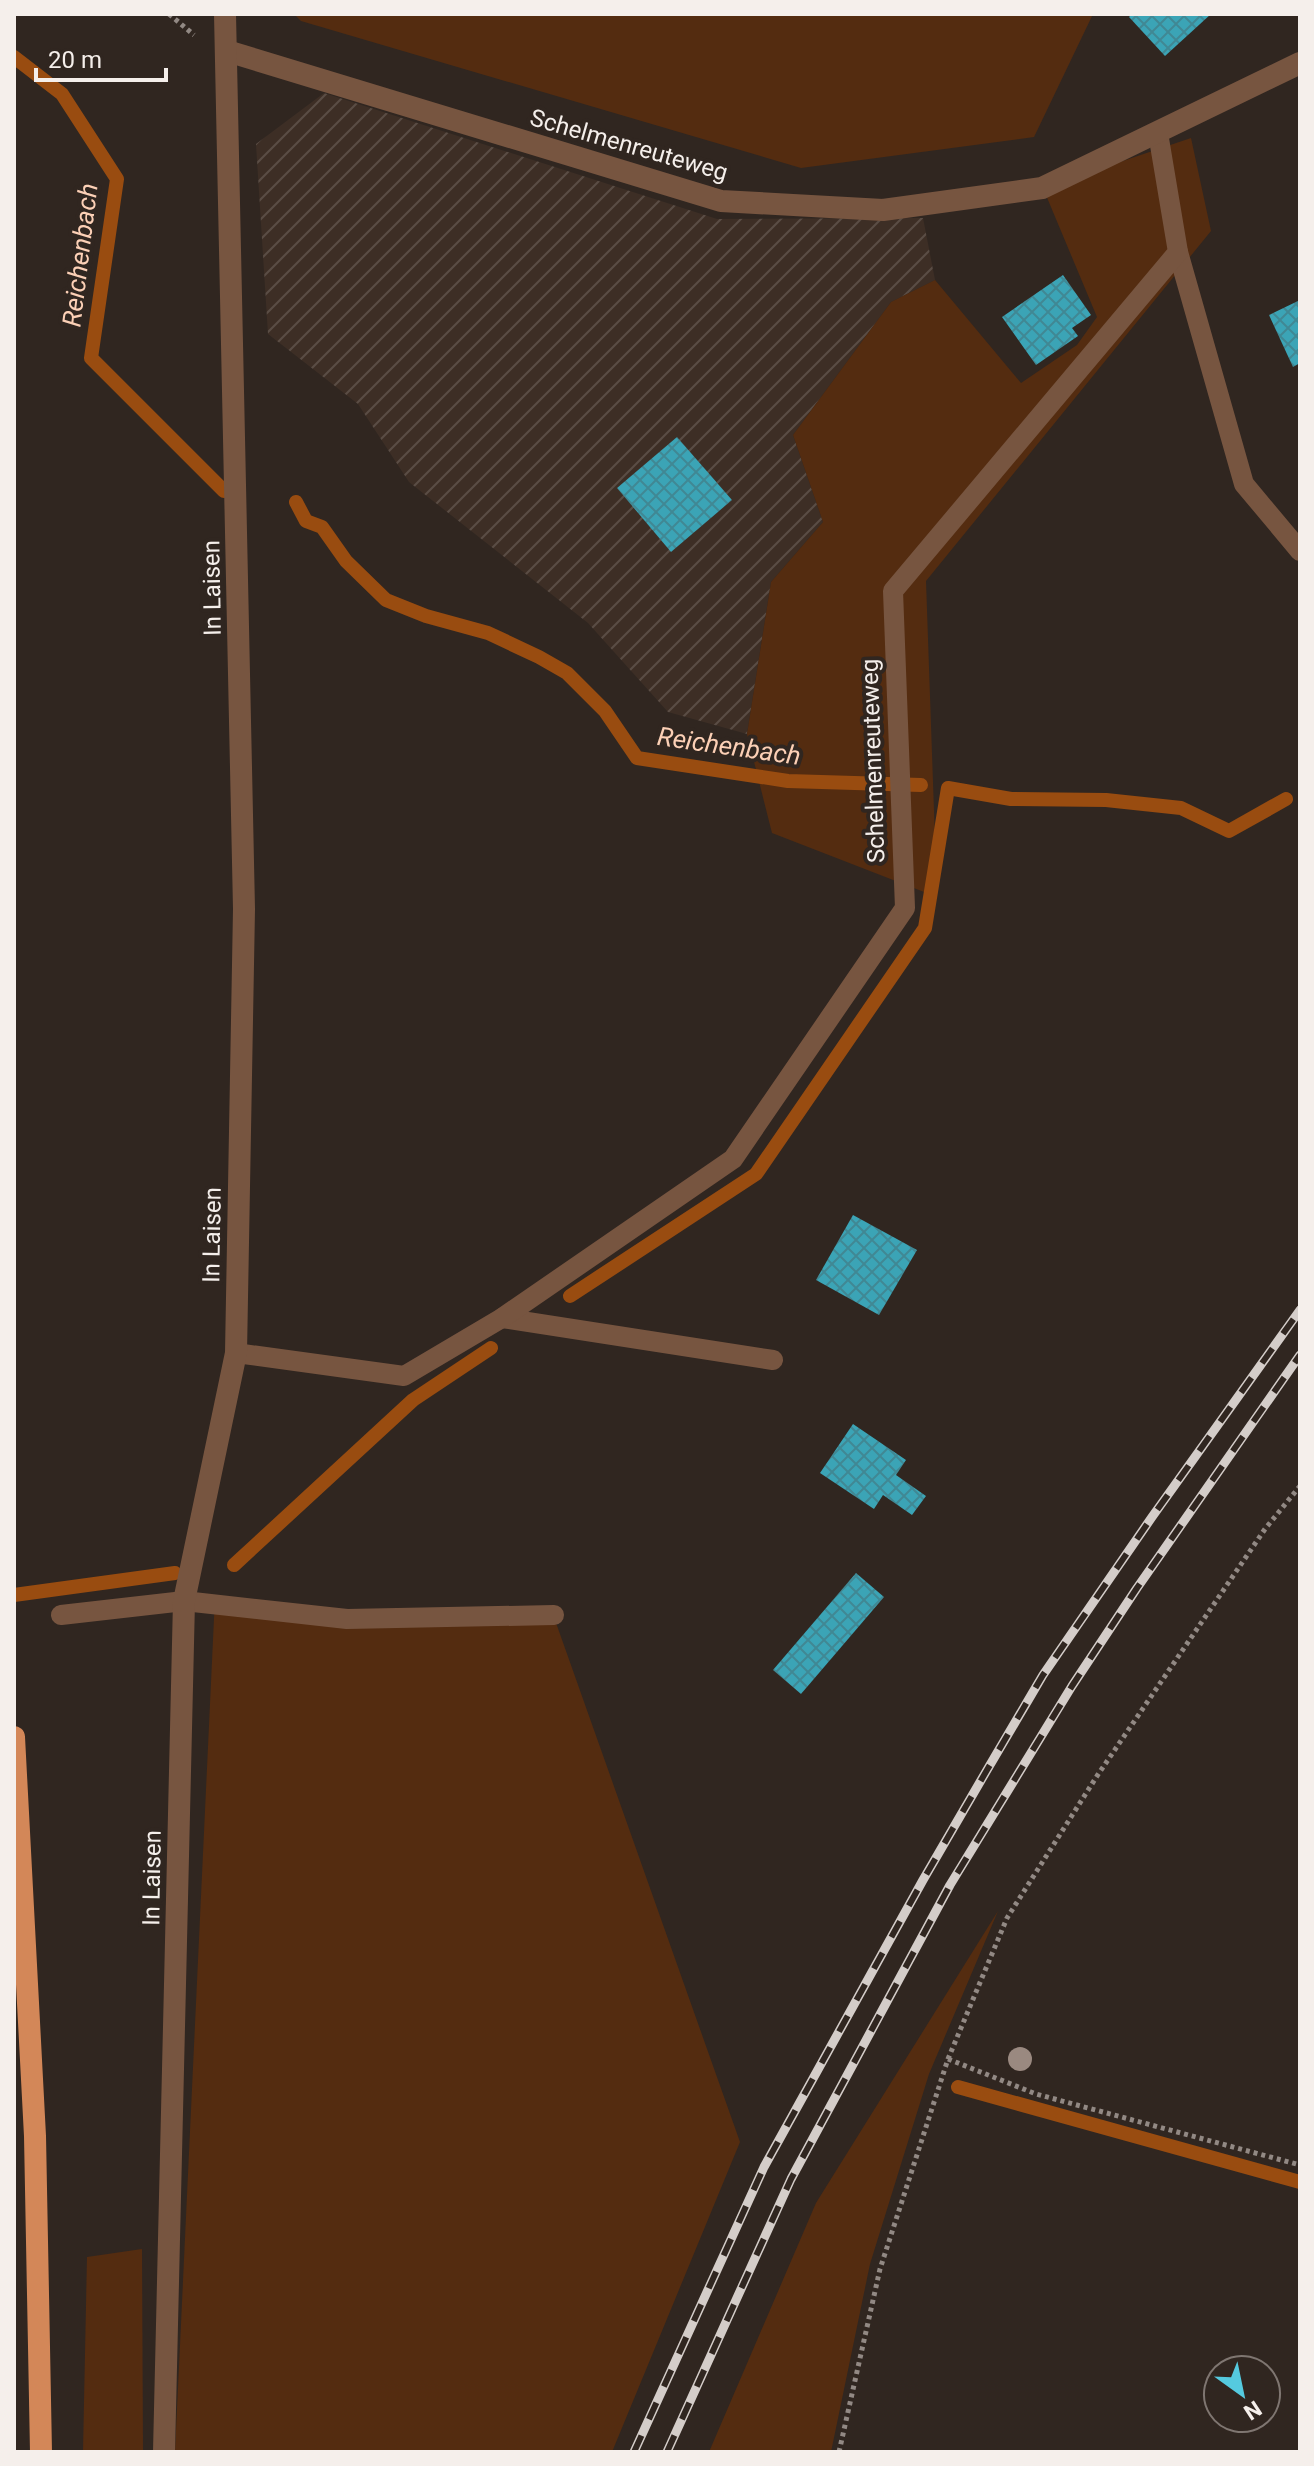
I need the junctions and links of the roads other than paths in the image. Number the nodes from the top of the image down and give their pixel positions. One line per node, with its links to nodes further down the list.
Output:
1 (225, 14): 2 (street, In Laisen)
2 (227, 51): 4 (street, Schelmenreuteweg); 8 (street, In Laisen)
3 (1300, 63): 4 (street, Schelmenreuteweg)
4 (1158, 133): 5 (lane)
5 (1178, 252): 6 (lane); 7 (lane, Schelmenreuteweg)
6 (1300, 551)
7 (502, 1318): 8 (lane, Schelmenreuteweg); 9 (lane)
8 (236, 1353): 10 (street, In Laisen)
9 (773, 1360)
10 (184, 1601): 11 (lane); 12 (lane); 15 (street, In Laisen)
11 (61, 1615)
12 (554, 1615)
13 (14, 1737): 14 (highway)
14 (41, 2452)
15 (164, 2452)

